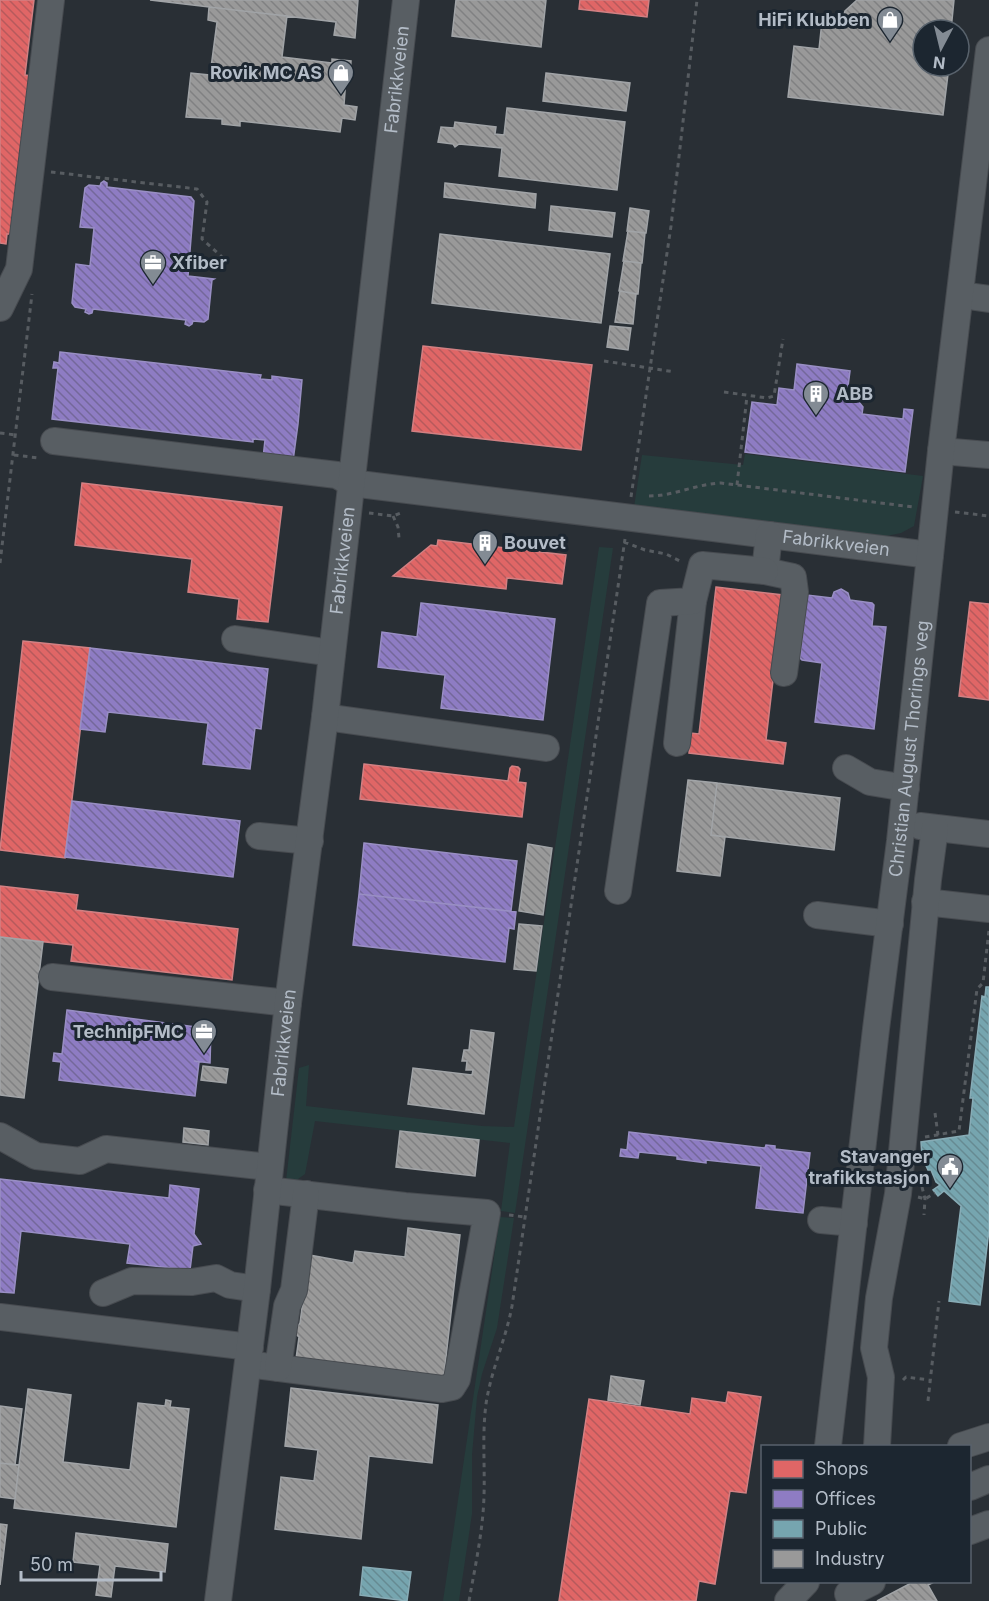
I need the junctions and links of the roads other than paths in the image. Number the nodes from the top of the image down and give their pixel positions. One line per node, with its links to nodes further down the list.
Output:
1 (51, 0): 6 (street)
2 (406, 0): 10 (street, Fabrikkveien)
3 (989, 50): 4 (street, Christian August Thorings veg)
4 (960, 295): 5 (street); 8 (street, Christian August Thorings veg)
5 (989, 299)
6 (0, 308)
7 (54, 441): 10 (street)
8 (941, 451): 9 (street); 12 (street, Christian August Thorings veg)
9 (989, 455)
10 (351, 483): 11 (street, Fabrikkveien); 16 (street, Fabrikkveien)
11 (769, 535): 12 (street, Fabrikkveien); 13 (street)
12 (930, 555): 22 (street, Christian August Thorings veg)
13 (765, 571): 14 (street); 17 (street)
14 (693, 601): 19 (street); 28 (street)
15 (235, 639): 16 (street)
16 (332, 653): 18 (street, Fabrikkveien)
17 (784, 673)
18 (325, 717): 20 (street); 27 (street, Fabrikkveien)
19 (676, 743)
20 (546, 748)
21 (846, 768): 22 (street)
22 (906, 788): 23 (street, Christian August Thorings veg)
23 (902, 823): 24 (street); 32 (street, Christian August Thorings veg)
24 (935, 828): 25 (street); 29 (street)
25 (989, 834)
26 (259, 836): 27 (street)
27 (310, 841): 34 (street, Fabrikkveien)
28 (618, 891)
29 (925, 902): 30 (street); 47 (street)
30 (989, 909)
31 (817, 915): 32 (street)
32 (890, 924): 39 (street, Christian August Thorings veg)
33 (52, 977): 34 (street)
34 (288, 1003): 36 (street, Fabrikkveien)
35 (0, 1136): 36 (street)
36 (268, 1178): 37 (street); 40 (street, Fabrikkveien)
37 (306, 1194): 44 (street); 44 (street)
38 (820, 1220): 39 (street)
39 (854, 1223): 46 (street, Christian August Thorings veg)
40 (257, 1289): 41 (street); 43 (street, Fabrikkveien)
41 (103, 1293)
42 (0, 1317): 43 (street)
43 (249, 1355): 44 (street); 56 (street, Fabrikkveien)
44 (279, 1368)
45 (989, 1437): 48 (street)
46 (828, 1445)
47 (877, 1445)
48 (964, 1445)
49 (989, 1479): 50 (street)
50 (971, 1486)
51 (989, 1524): 52 (street)
52 (971, 1530)
53 (804, 1583): 57 (street)
54 (868, 1583): 55 (street)
55 (848, 1594)
56 (218, 1601)
57 (788, 1601)

